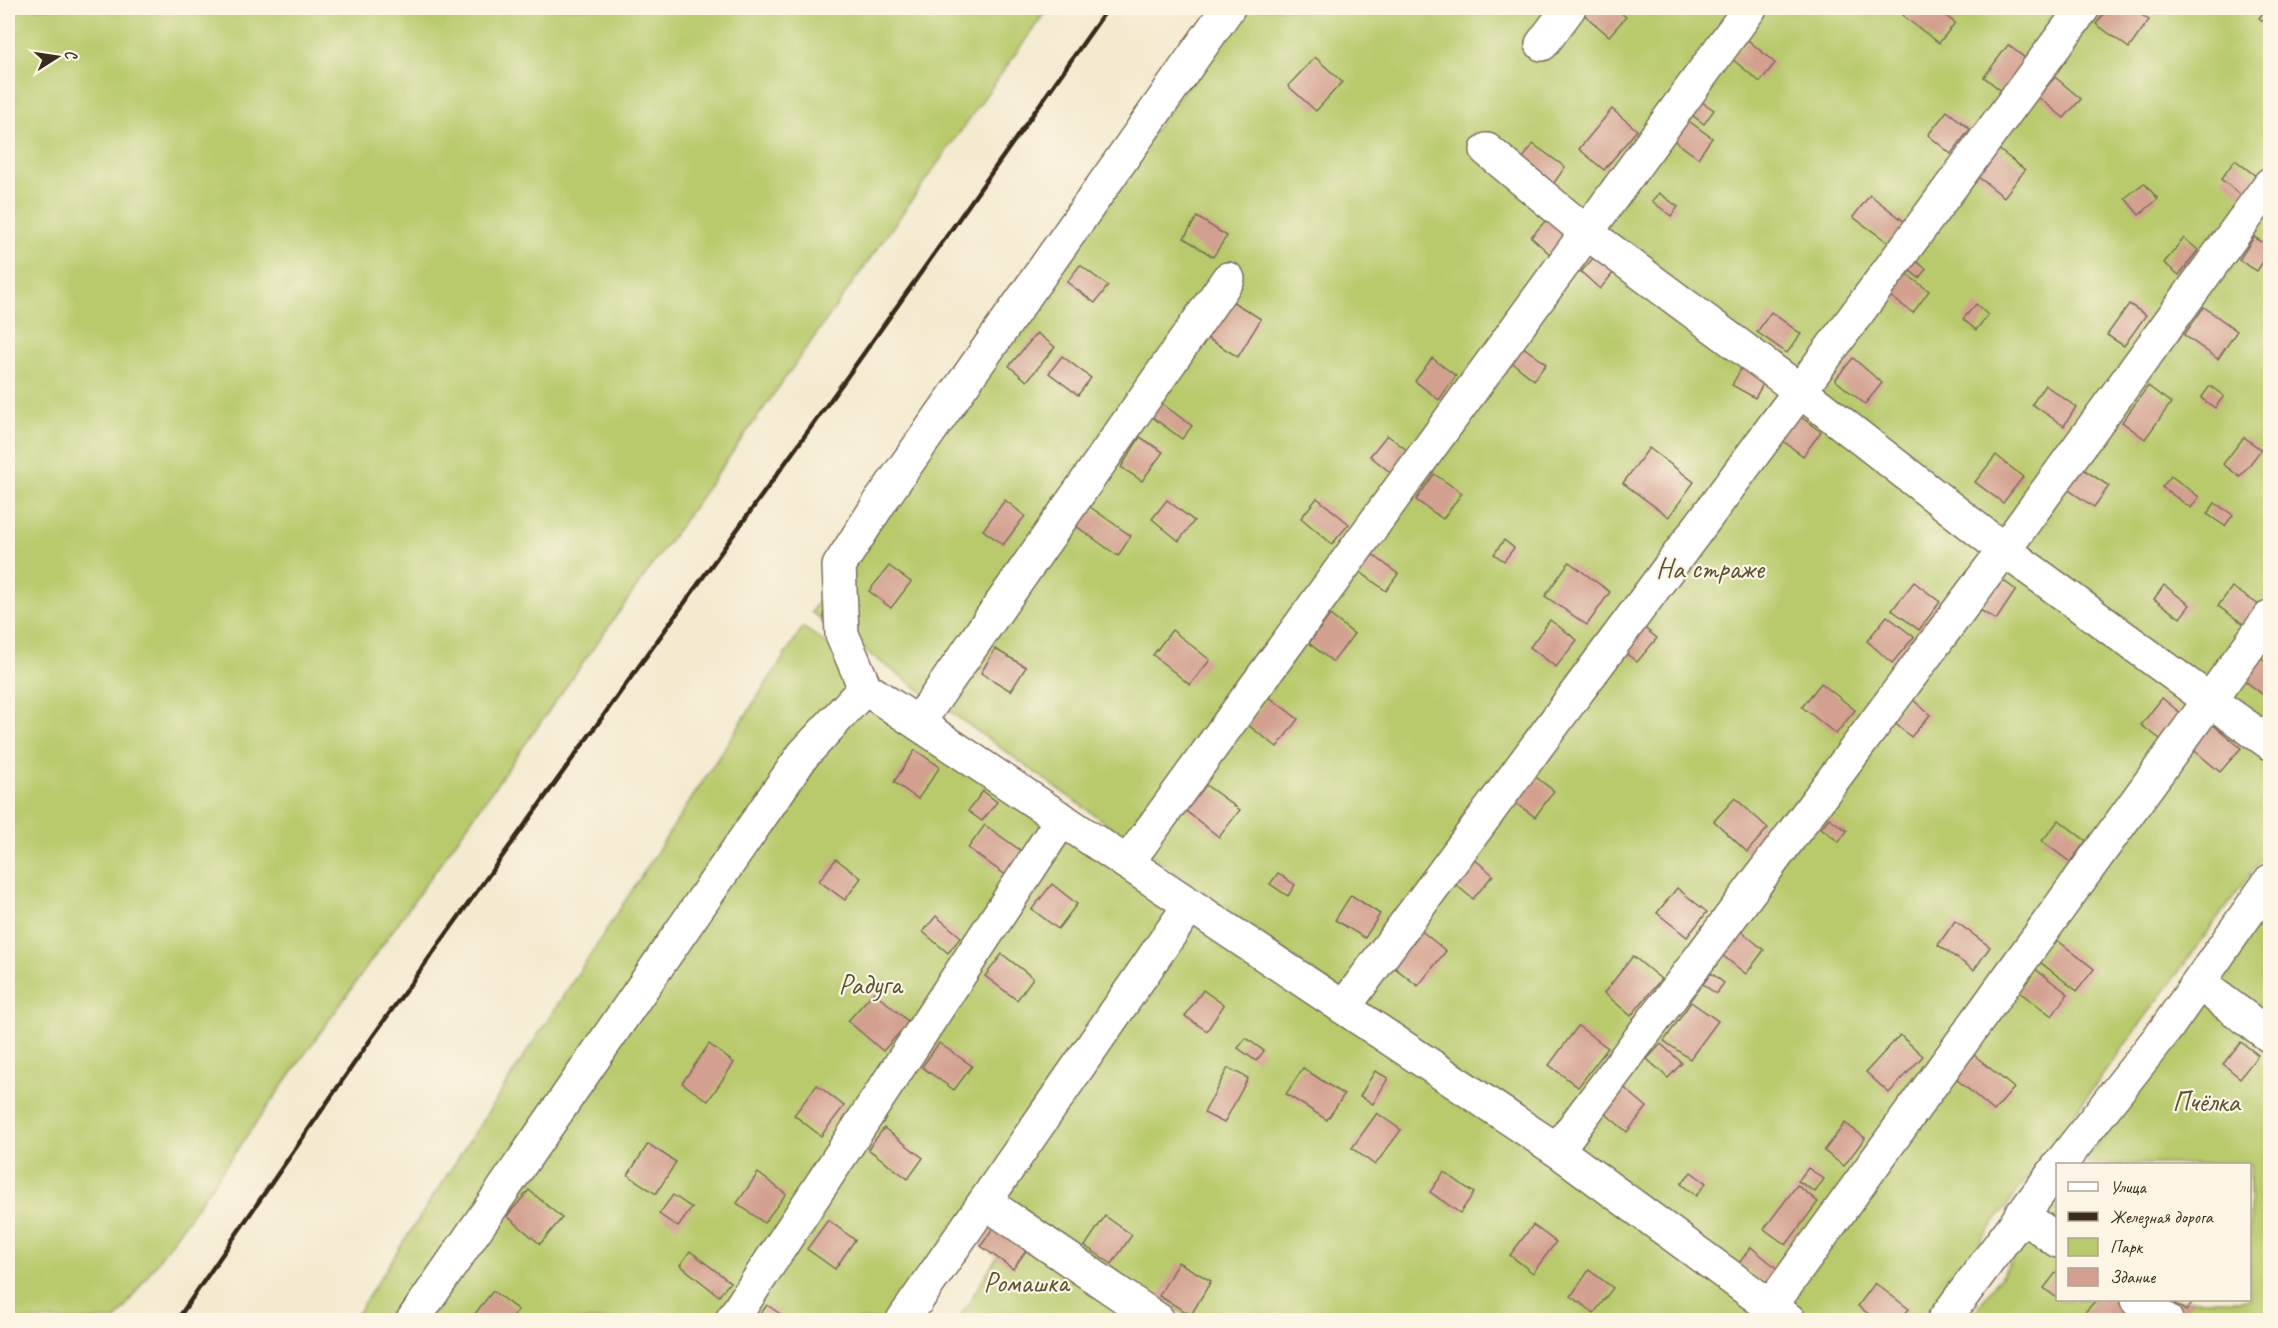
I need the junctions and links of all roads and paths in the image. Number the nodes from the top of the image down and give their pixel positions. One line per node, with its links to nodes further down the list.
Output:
1 (1228, 8): 13 (street)
2 (1569, 8): 5 (street)
3 (1750, 8): 8 (street)
4 (2083, 8): 10 (street)
5 (1542, 44)
6 (1487, 150): 8 (street)
7 (2271, 184): 11 (street)
8 (1586, 232): 10 (street); 18 (street)
9 (1228, 279): 15 (street)
10 (1799, 390): 11 (street); 22 (street)
11 (2004, 550): 14 (street); 24 (street)
12 (2271, 617): 14 (street)
13 (865, 688): 15 (street); 32 (street)
14 (2209, 700): 16 (street); 31 (street)
15 (918, 723): 17 (street)
16 (2271, 743)
17 (1062, 819): 18 (street); 33 (street)
18 (1127, 863): 20 (street)
19 (2271, 881): 21 (street)
20 (1191, 905): 22 (street); 27 (street)
21 (2199, 984): 23 (street); 25 (street)
22 (1344, 1007): 24 (street)
23 (2271, 1036)
24 (1557, 1150): 31 (street)
25 (2061, 1163)
26 (2056, 1170): 28 (street)
27 (985, 1203): 34 (street); 35 (street)
28 (2021, 1214): 29 (street); 36 (street)
29 (2056, 1240)
30 (2140, 1301): 37 (street)
31 (1780, 1314)
32 (413, 1320)
33 (732, 1320)
34 (903, 1320)
35 (1158, 1320)
36 (1944, 1320)
37 (2166, 1320)

